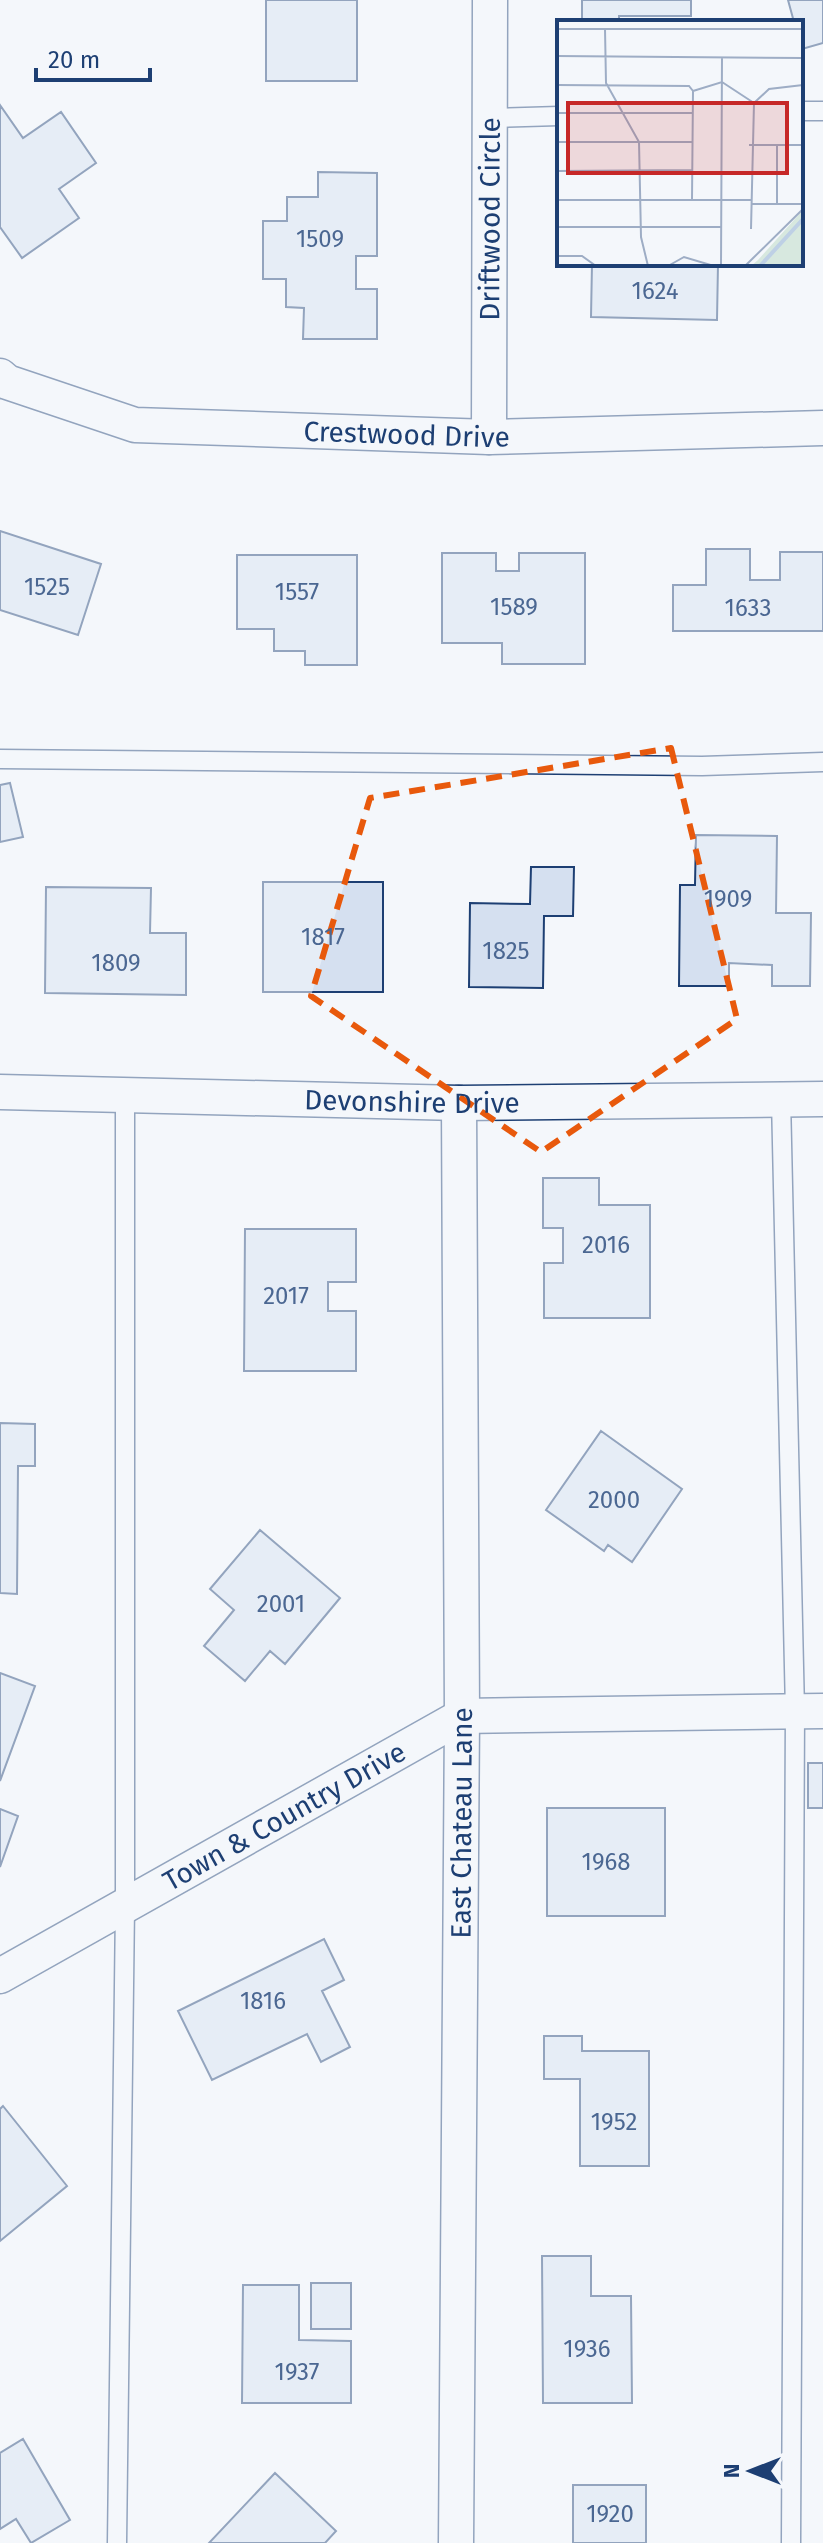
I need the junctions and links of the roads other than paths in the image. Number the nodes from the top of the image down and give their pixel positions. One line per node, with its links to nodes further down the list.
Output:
1 (490, 0): 3 (street, Driftwood Circle)
2 (557, 116): 3 (lane)
3 (490, 118): 6 (street, Driftwood Circle)
4 (2, 384): 6 (street, Crestwood Drive)
5 (823, 428): 6 (street, Crestwood Drive)
6 (489, 437)
7 (0, 759): 8 (lane)
8 (823, 762)
9 (0, 1092): 10 (street, Devonshire Drive)
10 (125, 1095): 13 (street, Devonshire Drive); 16 (lane)
11 (781, 1099): 12 (street, Devonshire Drive); 13 (street, Devonshire Drive); 14 (lane)
12 (823, 1099)
13 (459, 1103): 15 (street, East Chateau Lane)
14 (809, 1711): 15 (street, Town & Country Drive); 20 (lane)
15 (462, 1716): 16 (street, Town & Country Drive); 19 (street, East Chateau Lane)
16 (125, 1906): 17 (street, Town & Country Drive); 18 (lane)
17 (0, 1976)
18 (117, 2543)
19 (456, 2543)
20 (791, 2543)

